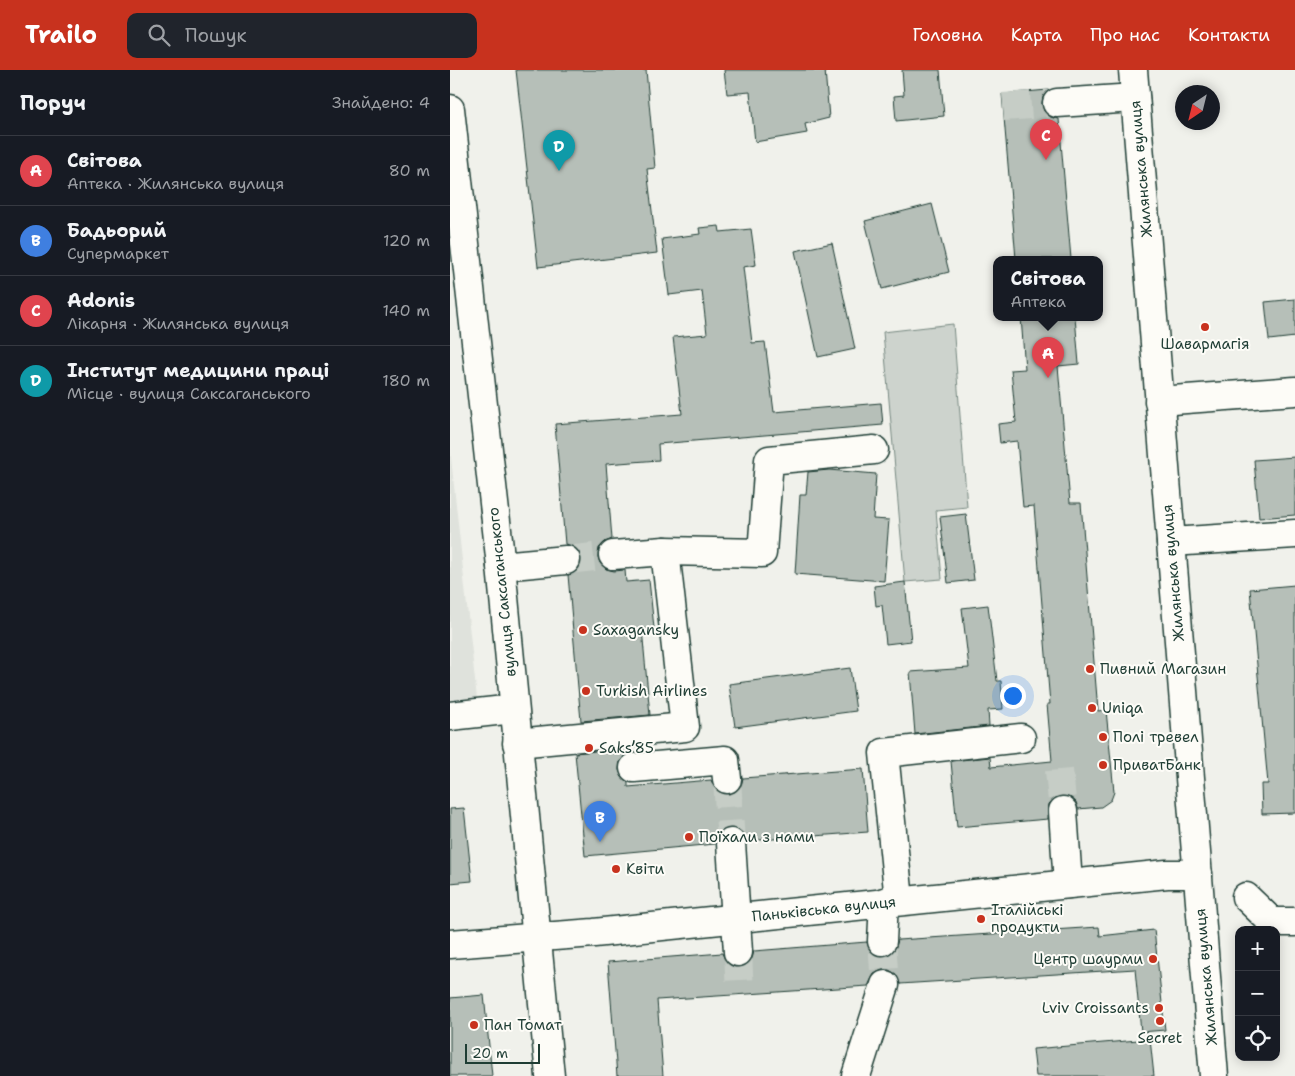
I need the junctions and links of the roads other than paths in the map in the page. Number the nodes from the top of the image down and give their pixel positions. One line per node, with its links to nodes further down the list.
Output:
1 (1133, 70): 2 (main road, Жилянська вулиця)
2 (1135, 98): 3 (main road); 6 (main road, Жилянська вулиця)
3 (1057, 103)
4 (450, 109): 13 (main road, вулиця Саксаганського)
5 (1295, 391): 6 (main road)
6 (1159, 401): 9 (main road, Жилянська вулиця)
7 (874, 450): 10 (main road)
8 (1295, 534): 9 (main road)
9 (1171, 542): 22 (main road, Жилянська вулиця)
10 (665, 551): 11 (main road); 17 (main road)
11 (613, 555)
12 (566, 560): 13 (main road)
13 (500, 566): 14 (main road, вулиця Саксаганського)
14 (514, 709): 15 (main road); 17 (main road, вулиця Саксаганського)
15 (450, 716)
16 (1021, 738): 25 (main road)
17 (517, 743): 28 (main road, вулиця Саксаганського)
18 (634, 768): 19 (main road)
19 (727, 779)
20 (1062, 811): 23 (main road)
21 (731, 843): 26 (main road)
22 (1198, 874): 23 (main road, Паньківська вулиця); 35 (main road, Жилянська вулиця)
23 (1068, 884): 25 (main road, Паньківська вулиця)
24 (1246, 897): 27 (main road)
25 (891, 901): 26 (main road, Паньківська вулиця); 29 (main road)
26 (736, 918): 28 (main road, Паньківська вулиця); 31 (main road)
27 (1295, 922)
28 (538, 938): 30 (main road, Паньківська вулиця); 33 (main road, вулиця Саксаганського)
29 (882, 942)
30 (450, 944)
31 (738, 952)
32 (885, 985): 34 (main road)
33 (550, 1076)
34 (856, 1076)
35 (1214, 1076)

